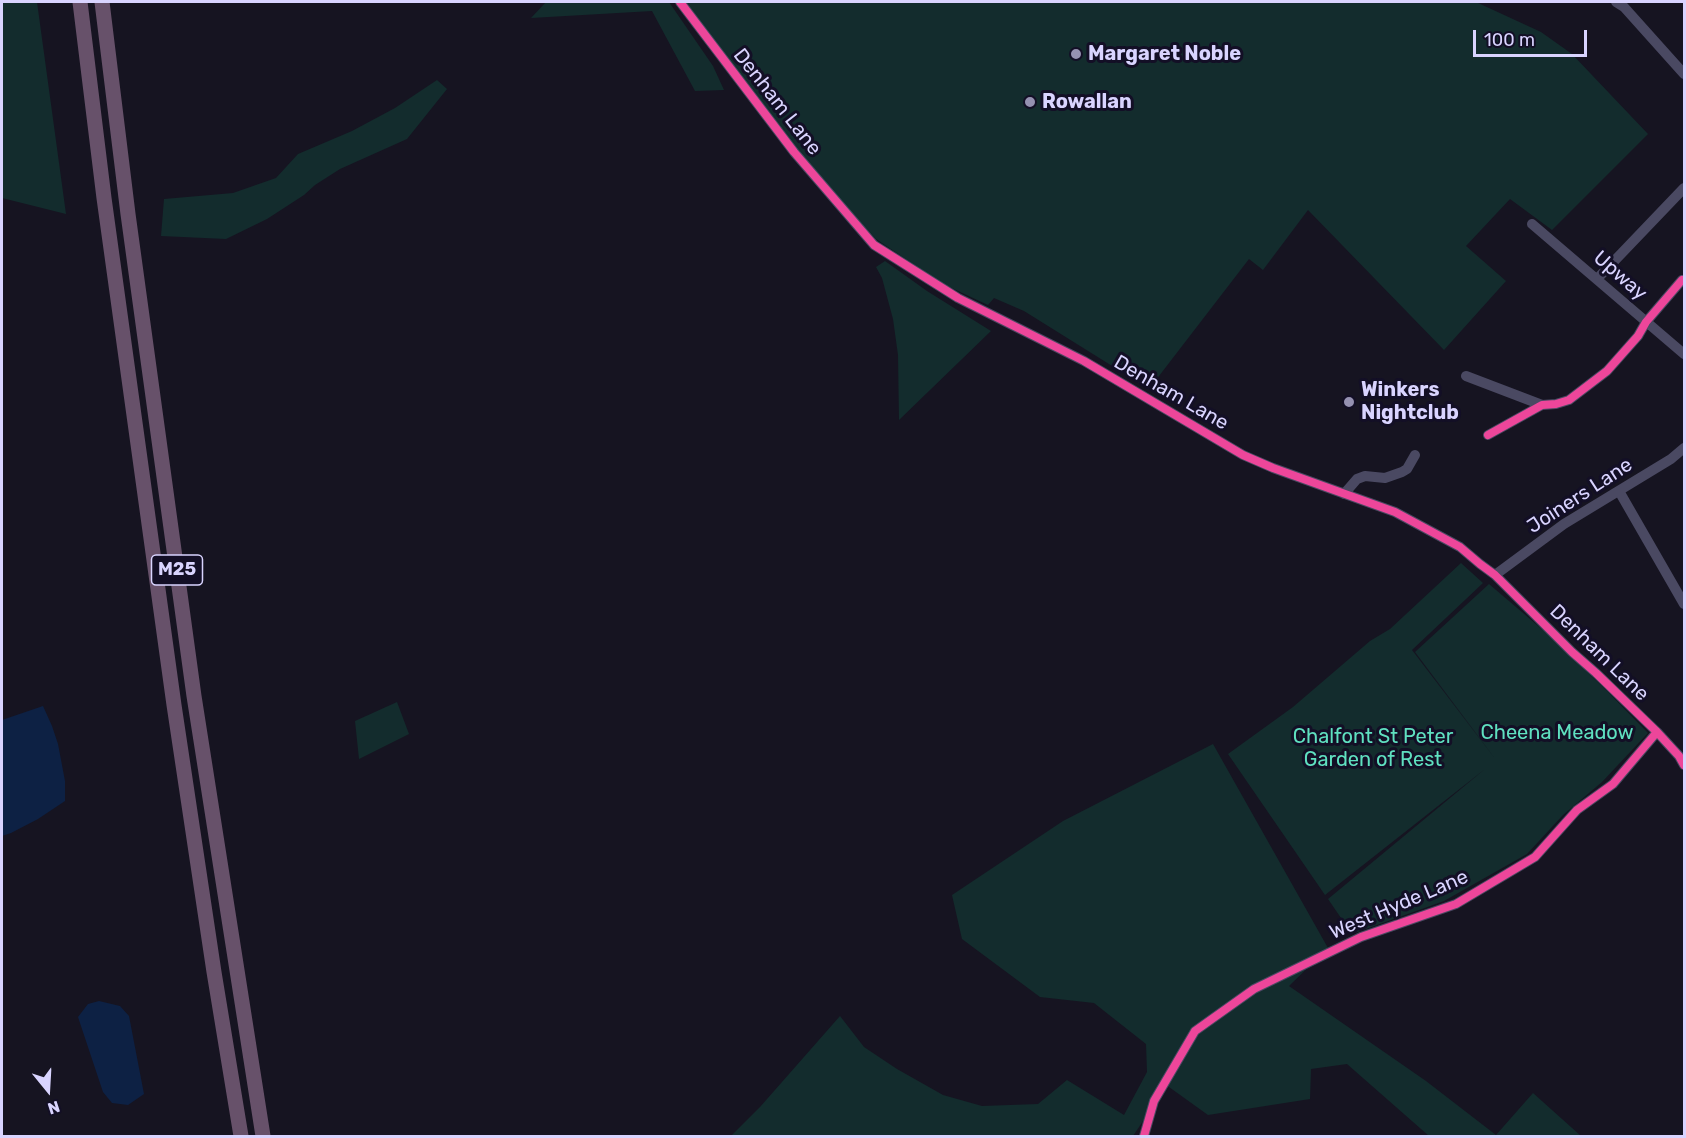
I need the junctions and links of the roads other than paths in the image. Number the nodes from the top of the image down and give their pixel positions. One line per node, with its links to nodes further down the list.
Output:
1 (80, 2): 23 (highway, M25)
2 (102, 2): 24 (highway, M25)
3 (680, 2): 18 (street, Denham Lane)
4 (1616, 2): 5 (street)
5 (1684, 74)
6 (1684, 188): 8 (street)
7 (1532, 224): 8 (street, Upway)
8 (1597, 279): 10 (street, Upway)
9 (1682, 280): 10 (street)
10 (1646, 322): 11 (street, Upway); 13 (street)
11 (1684, 354)
12 (1466, 375): 13 (street)
13 (1542, 405): 14 (street)
14 (1488, 435)
15 (1684, 448): 17 (street, Joiners Lane)
16 (1414, 455): 18 (street)
17 (1619, 490): 19 (street, Joiners Lane); 20 (street)
18 (1344, 494): 19 (street, Denham Lane)
19 (1495, 575): 21 (street, Denham Lane)
20 (1684, 604)
21 (1657, 732): 22 (street, Denham Lane); 25 (street, West Hyde Lane)
22 (1683, 758)
23 (241, 1137)
24 (263, 1137)
25 (1144, 1137)

